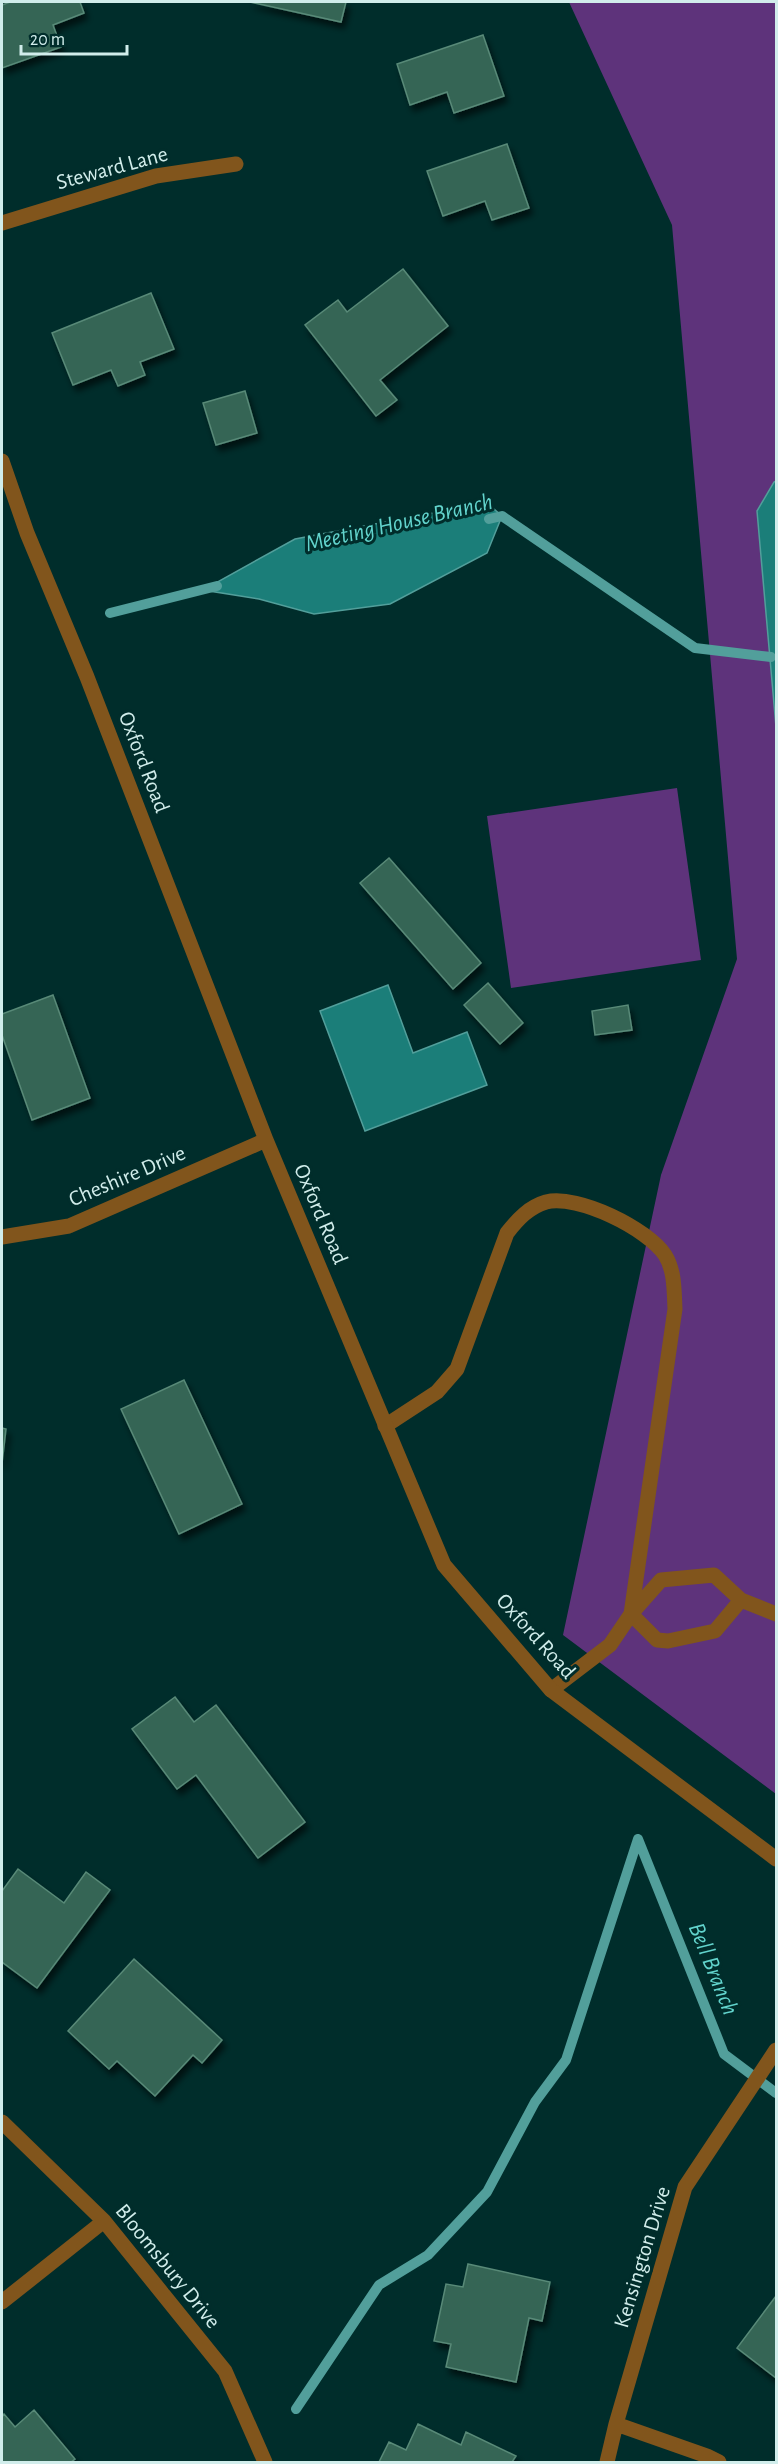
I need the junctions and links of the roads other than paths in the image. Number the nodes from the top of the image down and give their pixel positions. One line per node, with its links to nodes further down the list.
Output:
1 (236, 164): 2 (street, Steward Lane)
2 (2, 223)
3 (2, 460): 4 (street, Oxford Road)
4 (266, 1140): 5 (street, Cheshire Drive); 6 (street, Oxford Road)
5 (2, 1237)
6 (385, 1426): 8 (street); 10 (street, Oxford Road)
7 (741, 1600): 8 (street); 8 (street); 9 (street)
8 (631, 1614): 10 (street)
9 (777, 1614)
10 (550, 1690): 11 (street, Oxford Road)
11 (777, 1859)
12 (773, 2055): 16 (street, Kensington Drive)
13 (2, 2122): 14 (street, Bloomsbury Drive)
14 (104, 2221): 15 (street); 17 (street, Bloomsbury Drive)
15 (2, 2302)
16 (616, 2424): 18 (street, Kensington Drive); 19 (street)
17 (265, 2463)
18 (607, 2463)
19 (718, 2463)

